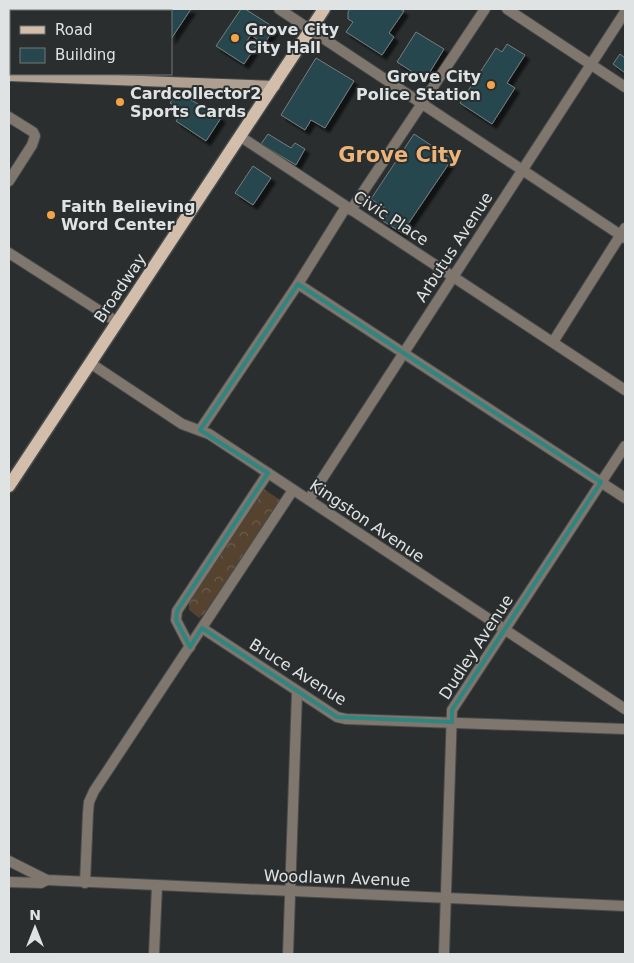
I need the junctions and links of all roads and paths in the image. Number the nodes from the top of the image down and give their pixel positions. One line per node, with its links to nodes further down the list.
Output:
1 (280, 9): 6 (street)
2 (324, 9): 6 (main road, Broadway)
3 (485, 9): 11 (street)
4 (507, 9): 7 (street)
5 (625, 12): 7 (street, Arbutus Avenue)
6 (311, 30): 9 (main road, Broadway); 11 (street)
7 (592, 64): 10 (street); 14 (street, Arbutus Avenue)
8 (9, 76): 9 (main road)
9 (274, 86): 13 (main road, Broadway)
10 (625, 87)
11 (422, 104): 14 (street); 16 (street)
12 (9, 117): 15 (street)
13 (241, 137): 16 (street, Civic Place); 21 (main road, Broadway)
14 (522, 170): 17 (street); 19 (street, Arbutus Avenue)
15 (9, 181)
16 (348, 208): 19 (street, Civic Place); 20 (street)
17 (624, 234): 22 (street)
18 (9, 253): 21 (street)
19 (452, 276): 22 (street, Civic Place); 23 (street, Arbutus Avenue)
20 (298, 284): 23 (street); 26 (street)
21 (117, 322): 24 (main road, Broadway)
22 (553, 342): 25 (street, Civic Place)
23 (404, 354): 30 (street); 33 (street, Arbutus Avenue)
24 (90, 363): 26 (street, Kingston Avenue); 29 (main road, Broadway)
25 (625, 390)
26 (200, 430): 28 (street, Kingston Avenue)
27 (625, 446): 30 (street, Dudley Avenue)
28 (268, 473): 31 (street, Kingston Avenue); 36 (street)
29 (11, 477)
30 (601, 482): 32 (street); 35 (street, Dudley Avenue)
31 (293, 490): 33 (street, Kingston Avenue); 34 (street)
32 (625, 498)
33 (309, 499): 35 (street, Kingston Avenue)
34 (202, 628): 36 (street); 37 (street, Bruce Avenue)
35 (505, 630): 38 (street, Kingston Avenue); 39 (street, Dudley Avenue)
36 (190, 648): 44 (street)
37 (297, 692): 39 (street, Bruce Avenue); 46 (street)
38 (625, 709)
39 (452, 722): 40 (street, Bruce Avenue); 47 (street, Dudley Avenue)
40 (625, 729)
41 (9, 861): 42 (street, Woodlawn Avenue)
42 (47, 880): 43 (street, Woodlawn Avenue); 44 (street, Woodlawn Avenue)
43 (9, 882)
44 (85, 883): 45 (street, Woodlawn Avenue)
45 (157, 886): 46 (street, Woodlawn Avenue); 49 (street)
46 (290, 891): 47 (street, Woodlawn Avenue); 50 (street)
47 (446, 898): 48 (street, Woodlawn Avenue); 51 (street, Dudley Avenue)
48 (625, 906)
49 (154, 954)
50 (288, 954)
51 (444, 954)

